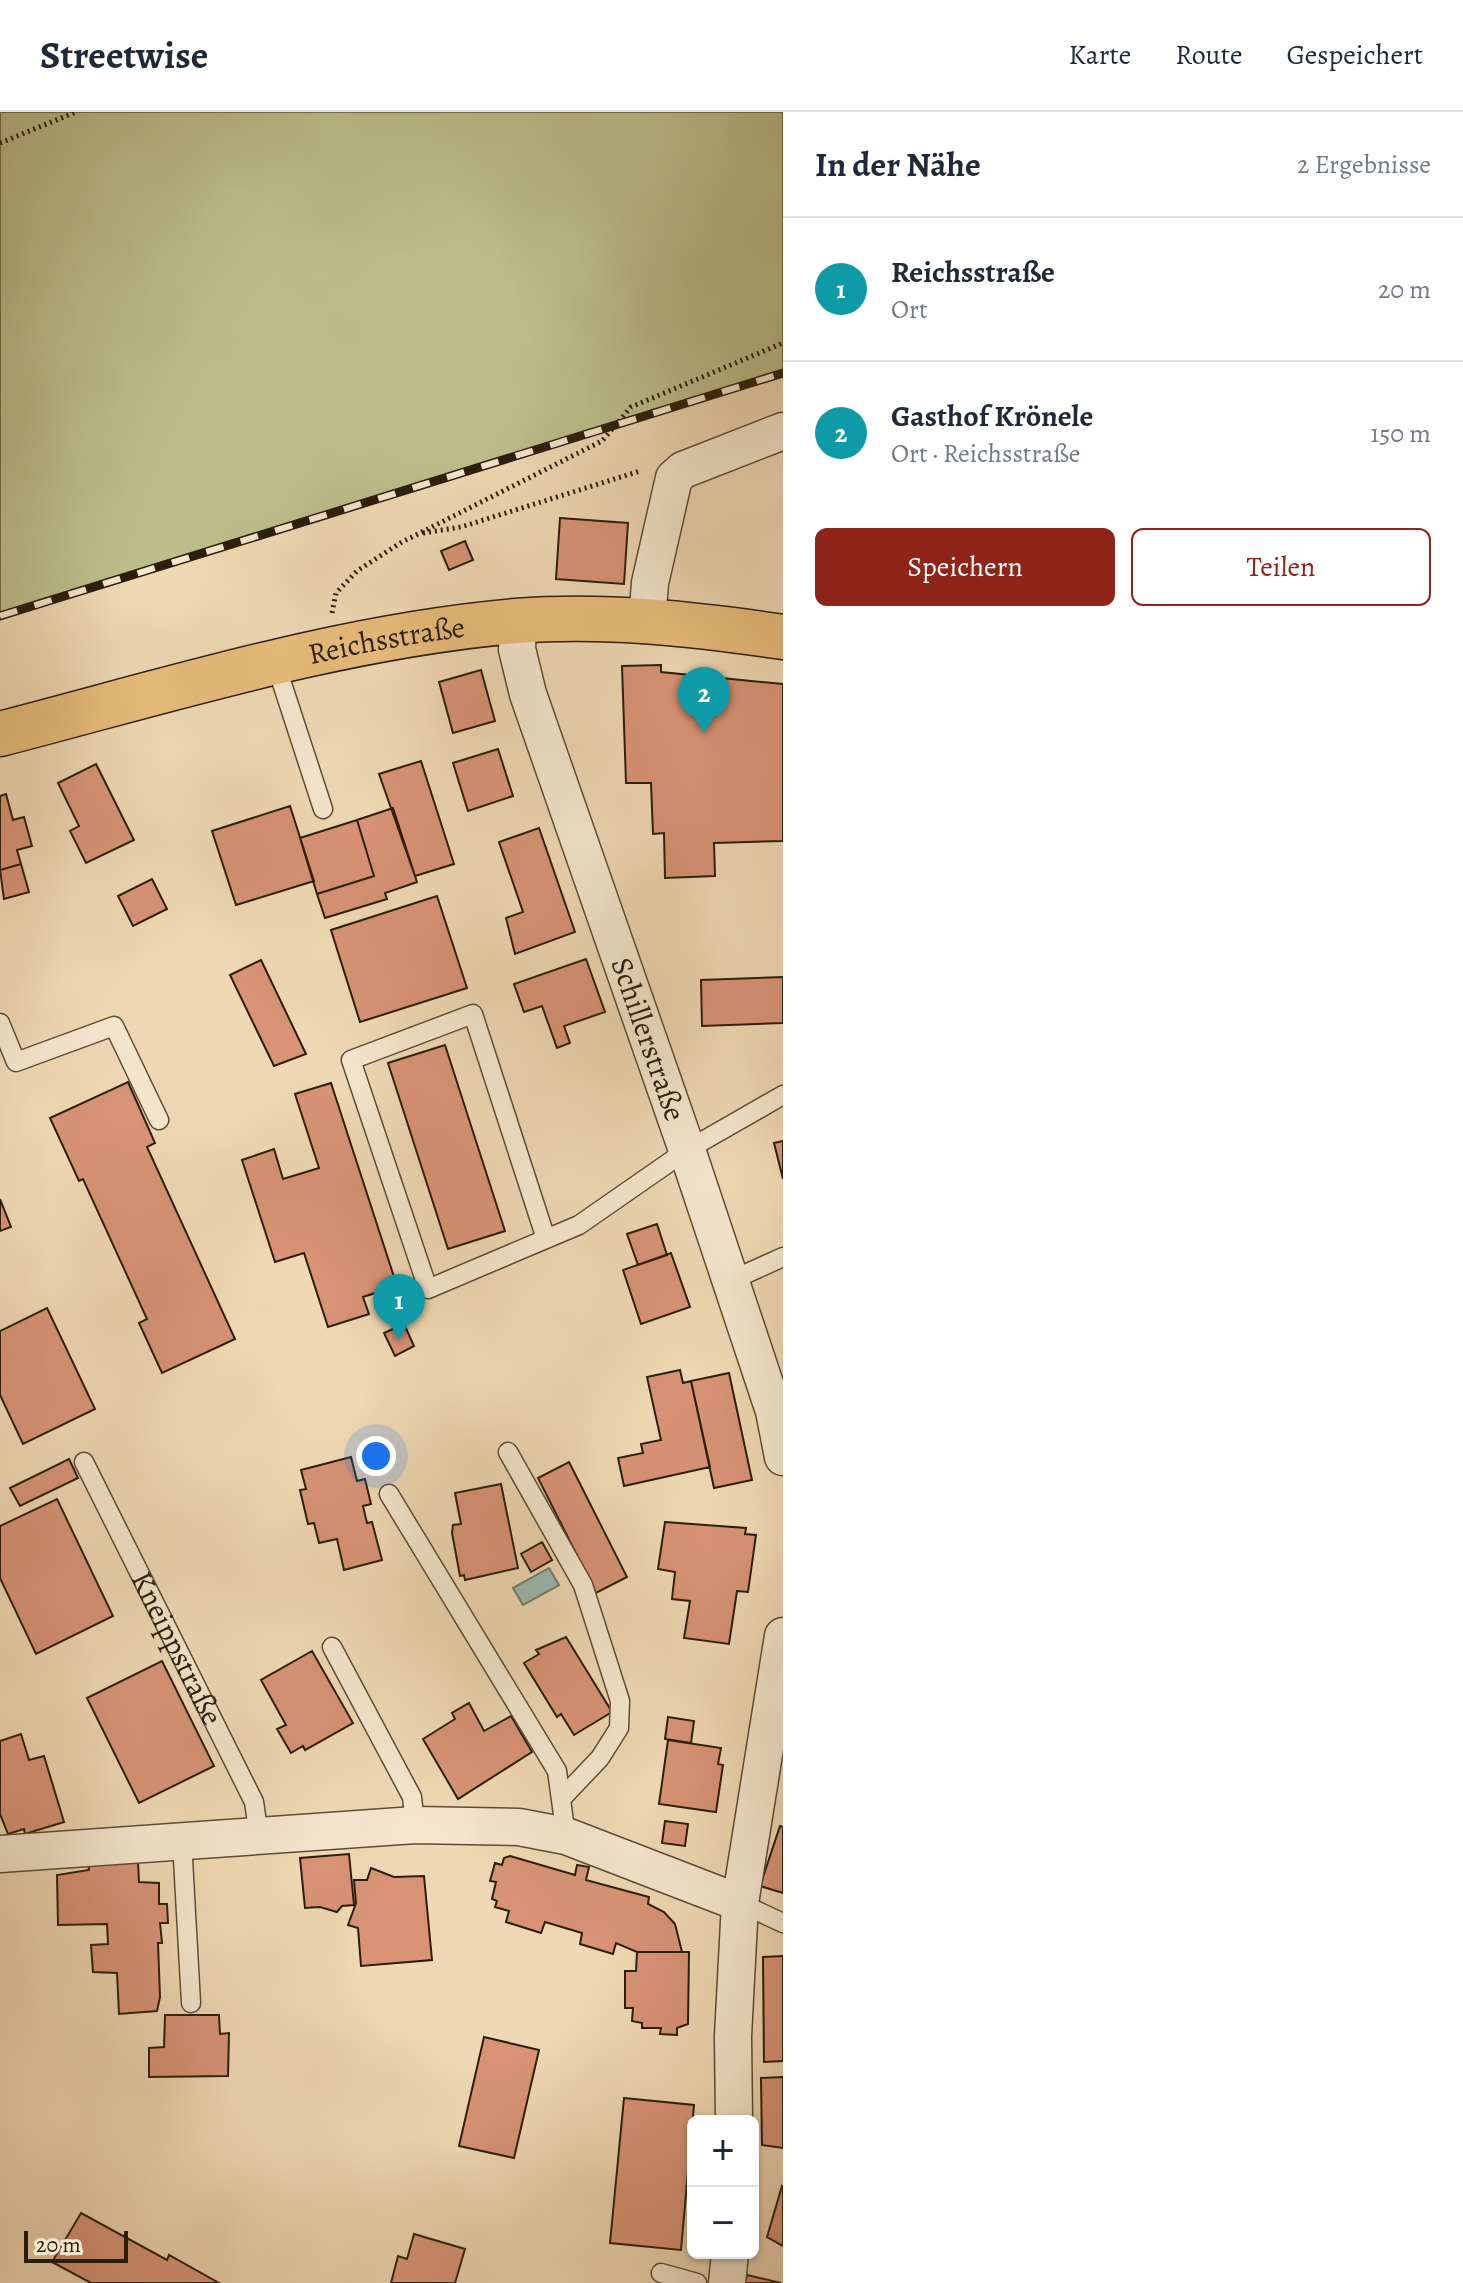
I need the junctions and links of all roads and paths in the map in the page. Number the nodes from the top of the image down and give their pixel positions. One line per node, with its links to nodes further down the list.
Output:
1 (76, 112): 2 (path)
2 (0, 143)
3 (783, 343): 6 (path)
4 (783, 431): 5 (street)
5 (674, 478): 6 (path); 8 (street)
6 (418, 534): 10 (path)
7 (518, 621): 8 (main road, Reichsstraße); 10 (main road, Reichsstraße); 17 (street, Schillerstraße)
8 (647, 621): 9 (main road, Reichsstraße)
9 (783, 637)
10 (341, 649): 11 (main road, Reichsstraße)
11 (275, 662): 12 (main road, Reichsstraße); 13 (lane)
12 (0, 734)
13 (323, 809)
14 (0, 1023): 16 (lane)
15 (783, 1095): 17 (lane)
16 (159, 1120)
17 (687, 1150): 18 (lane); 20 (street, Schillerstraße)
18 (546, 1239): 18 (lane)
19 (783, 1257): 20 (lane)
20 (730, 1281): 22 (street, Schillerstraße)
21 (508, 1452): 28 (lane)
22 (783, 1457)
23 (84, 1462): 30 (lane, Kneippstraße)
24 (389, 1494): 28 (lane)
25 (332, 1647): 29 (lane)
26 (782, 1655): 27 (street)
27 (771, 1796): 34 (street)
28 (562, 1798): 31 (lane)
29 (415, 1825): 30 (street); 31 (street)
30 (259, 1836): 32 (street)
31 (566, 1836): 34 (street)
32 (182, 1841): 33 (street); 36 (lane)
33 (0, 1854)
34 (740, 1903): 35 (lane); 37 (street)
35 (783, 1923)
36 (191, 2003)
37 (734, 2115)
38 (729, 2259): 41 (street)
39 (661, 2273): 40 (lane)
40 (697, 2283)
41 (727, 2283)

